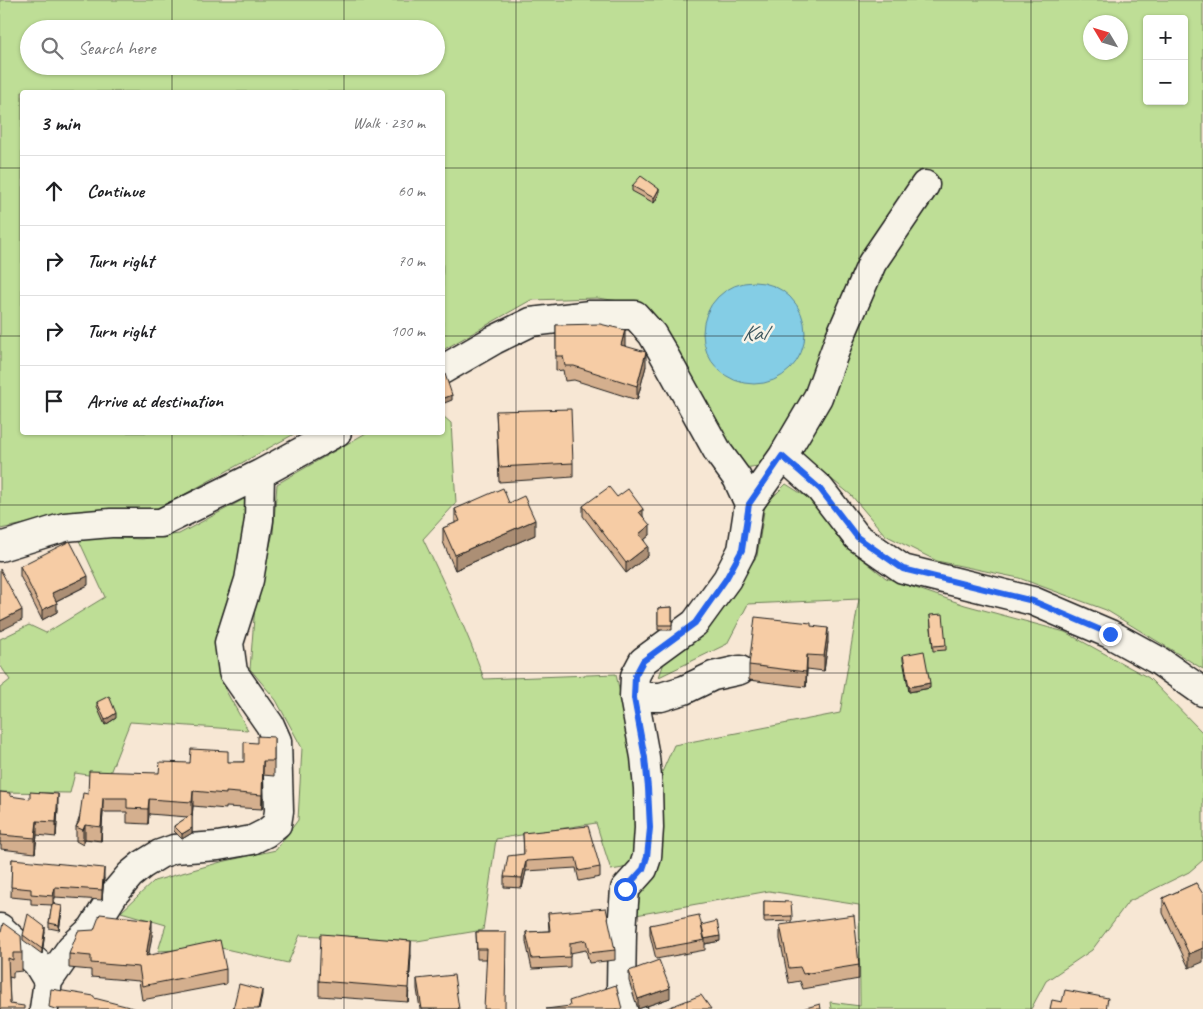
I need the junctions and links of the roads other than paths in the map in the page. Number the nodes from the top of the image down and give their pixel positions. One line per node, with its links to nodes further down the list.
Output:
1 (925, 185): 4 (street)
2 (445, 368): 6 (street)
3 (332, 435): 5 (street)
4 (782, 456): 6 (street); 9 (street)
5 (260, 474): 7 (street); 12 (street)
6 (749, 504): 10 (street)
7 (0, 547)
8 (740, 670): 10 (street)
9 (1203, 692)
10 (634, 698): 13 (street)
11 (0, 928): 12 (street)
12 (48, 981): 14 (street)
13 (618, 997)
14 (44, 1009)

